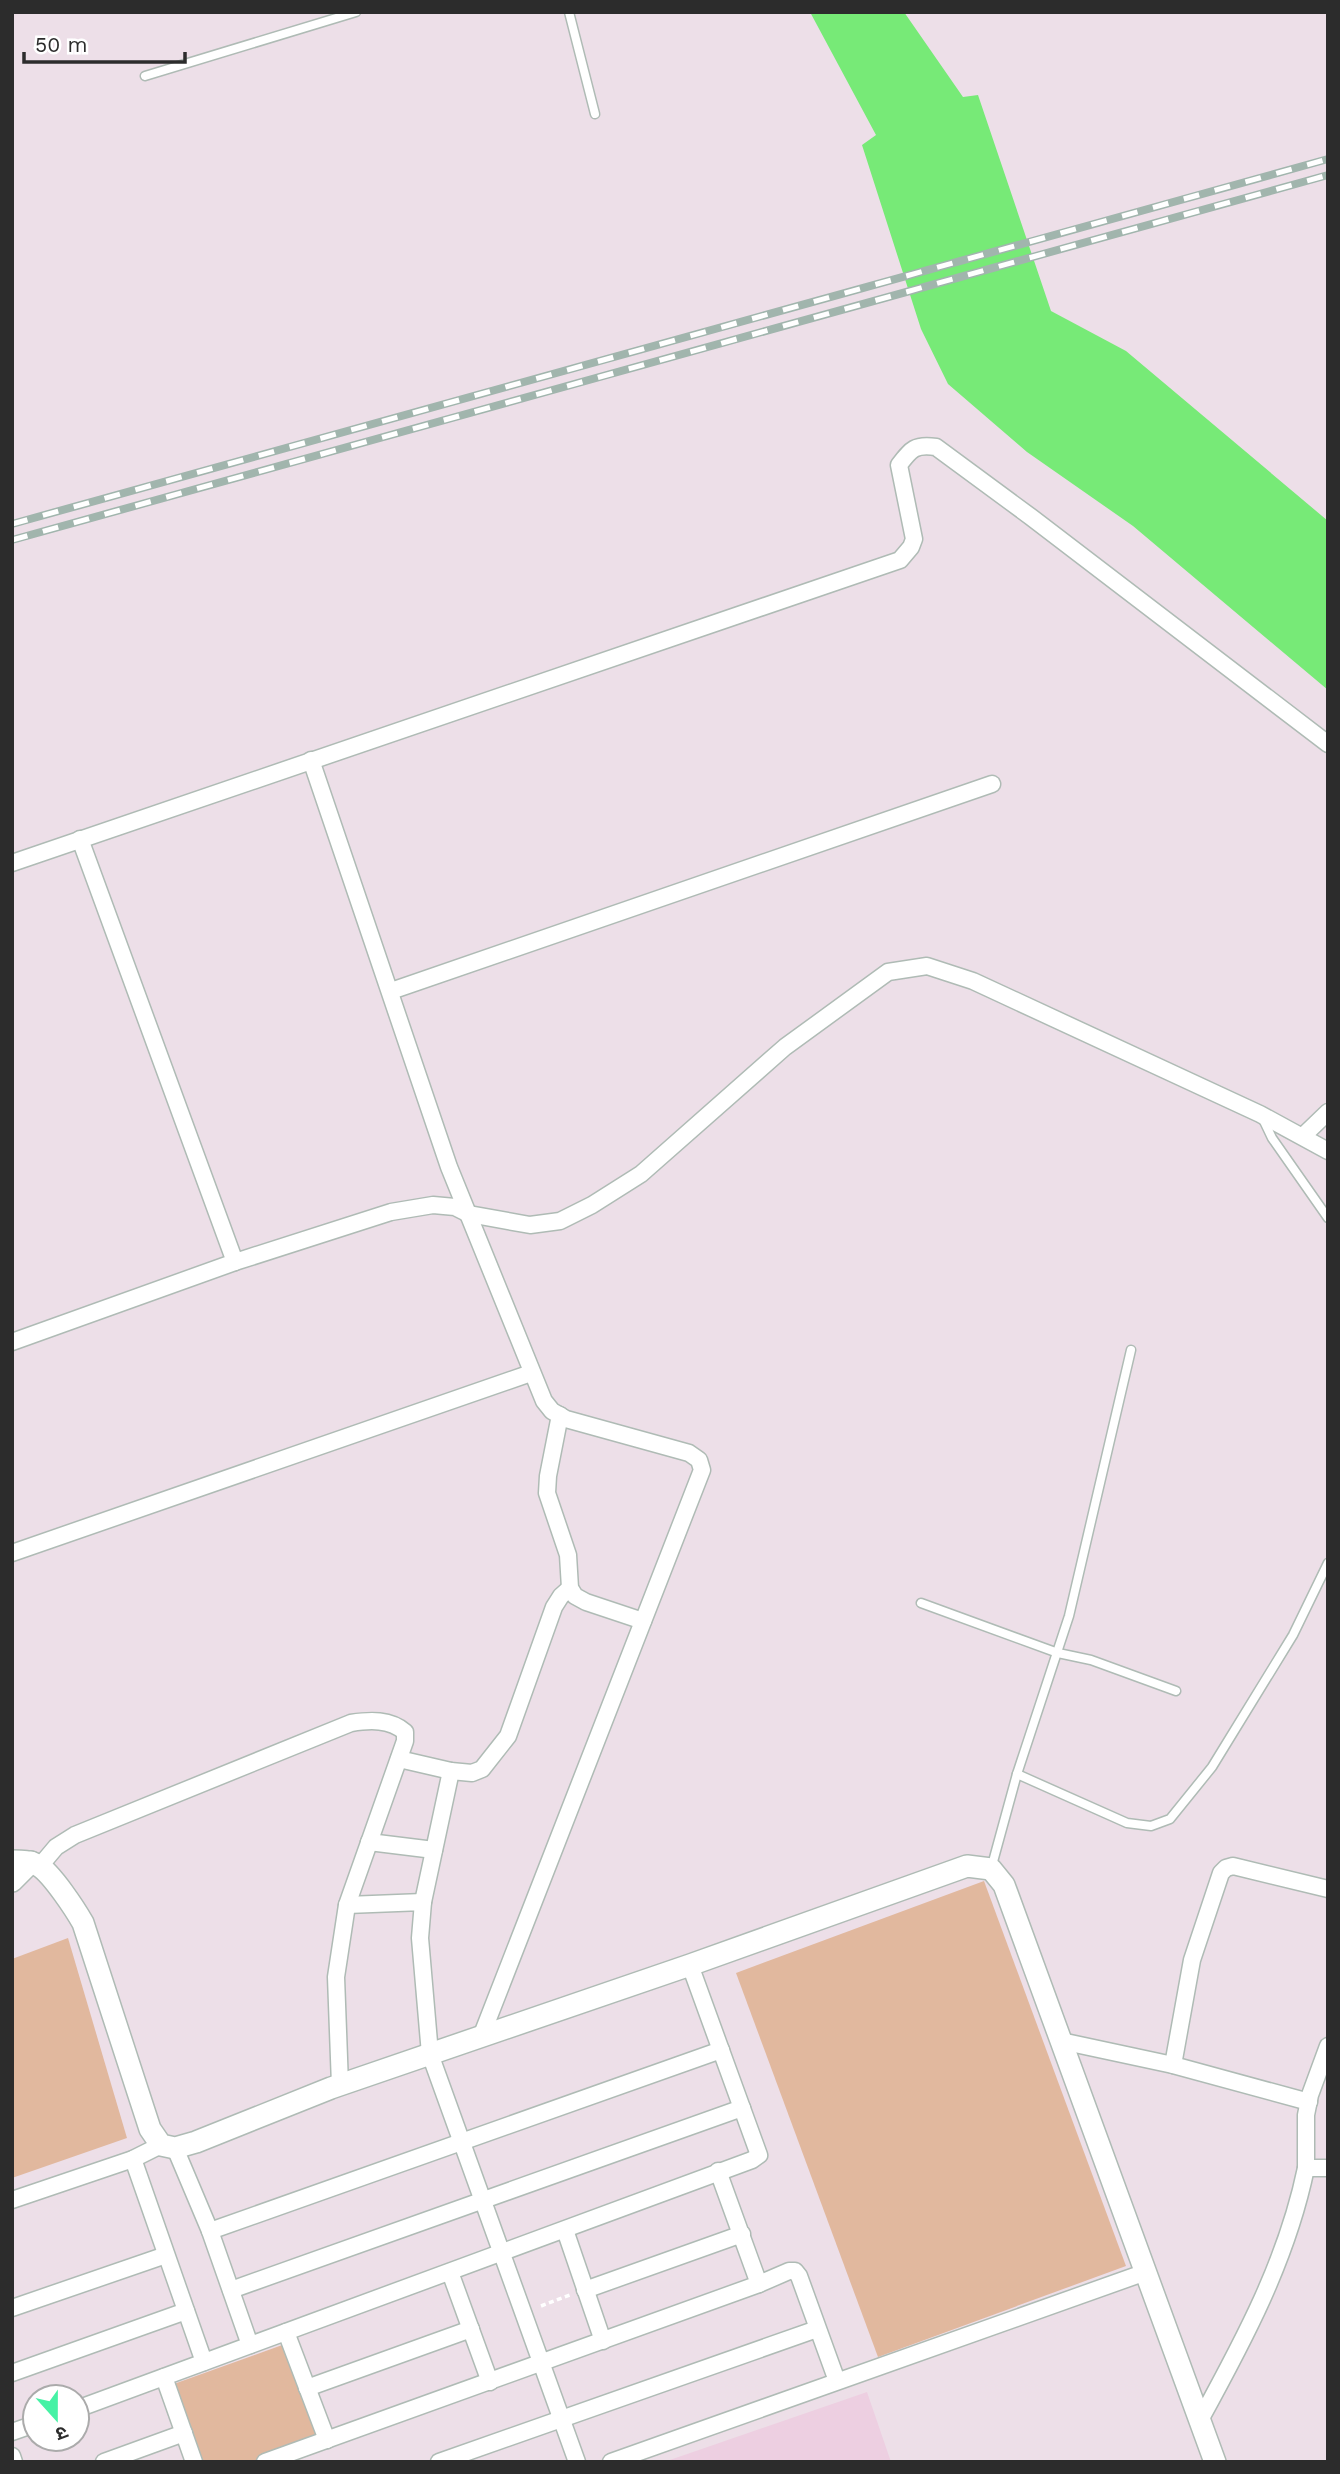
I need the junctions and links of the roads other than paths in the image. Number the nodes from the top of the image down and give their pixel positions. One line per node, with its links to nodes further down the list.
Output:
1 (356, 12): 3 (lane)
2 (569, 12): 4 (lane)
3 (145, 76)
4 (595, 114)
5 (1328, 744): 6 (street)
6 (311, 760): 8 (street); 10 (street)
7 (992, 784): 10 (street)
8 (80, 839): 9 (street); 17 (street)
9 (12, 863)
10 (391, 991): 15 (street)
11 (1328, 1112): 13 (street)
12 (1261, 1114): 13 (street); 15 (street); 16 (lane)
13 (1303, 1136): 14 (street)
14 (1328, 1151)
15 (470, 1214): 17 (street); 20 (street)
16 (1328, 1218)
17 (235, 1262): 18 (street)
18 (12, 1342)
19 (1131, 1350): 27 (lane)
20 (531, 1373): 21 (street); 22 (street)
21 (560, 1415): 24 (street); 26 (street)
22 (12, 1552)
23 (1328, 1563): 31 (lane)
24 (570, 1588): 26 (street); 30 (street)
25 (921, 1603): 27 (lane)
26 (643, 1621): 41 (street)
27 (1058, 1653): 28 (lane); 31 (lane)
28 (1176, 1690)
29 (399, 1759): 30 (street); 32 (street); 34 (street)
30 (451, 1771): 33 (street)
31 (1017, 1774): 35 (lane)
32 (369, 1842): 33 (street); 39 (street)
33 (434, 1850): 38 (street)
34 (28, 1863): 36 (street); 51 (street)
35 (991, 1869): 40 (street); 42 (street)
36 (12, 1881)
37 (1328, 1889): 46 (street)
38 (423, 1902): 39 (street); 45 (street)
39 (347, 1905): 47 (street)
40 (691, 1965): 41 (street); 44 (street)
41 (481, 2037): 45 (street)
42 (1061, 2040): 46 (street); 64 (street)
43 (1328, 2046): 48 (street)
44 (721, 2050): 49 (street); 50 (street)
45 (430, 2054): 47 (street); 50 (street)
46 (1173, 2065): 48 (street)
47 (340, 2085): 51 (street)
48 (1309, 2102): 53 (street)
49 (742, 2108): 55 (street); 57 (street)
50 (461, 2143): 57 (street); 59 (street)
51 (168, 2147): 52 (street); 59 (street)
52 (133, 2159): 56 (street); 62 (street)
53 (1306, 2168): 54 (street); 84 (street)
54 (1328, 2168)
55 (718, 2171): 58 (street); 60 (street)
56 (12, 2200)
57 (483, 2201): 61 (street); 67 (street)
58 (565, 2230): 61 (street); 66 (street)
59 (210, 2231): 67 (street)
60 (742, 2234): 65 (street); 66 (street)
61 (502, 2253): 63 (street); 76 (street)
62 (166, 2255): 68 (street); 69 (street)
63 (450, 2272): 70 (street); 72 (street)
64 (1146, 2272): 79 (street); 84 (street)
65 (760, 2284): 71 (street); 73 (street)
66 (585, 2290): 73 (street)
67 (231, 2291): 74 (street)
68 (12, 2308)
69 (186, 2311): 75 (street); 77 (street)
70 (471, 2329): 80 (street); 81 (street)
71 (817, 2329): 79 (street); 83 (street)
72 (286, 2332): 74 (street); 81 (street)
73 (603, 2341): 76 (street)
74 (250, 2345): 75 (street)
75 (204, 2362): 78 (street)
76 (542, 2363): 80 (street); 83 (street)
77 (12, 2373)
78 (163, 2377): 82 (street); 85 (street)
79 (837, 2381): 95 (street)
80 (490, 2382): 86 (street)
81 (307, 2388): 86 (street)
82 (91, 2404)
83 (562, 2420): 93 (street); 94 (street)
84 (1199, 2422): 96 (street)
85 (184, 2432): 90 (street); 91 (street)
86 (327, 2440): 88 (street)
87 (12, 2456): 89 (street)
88 (289, 2458): 92 (street)
89 (15, 2462)
90 (104, 2462)
91 (194, 2462)
92 (265, 2462)
93 (439, 2462)
94 (577, 2462)
95 (611, 2462)
96 (1215, 2462)

